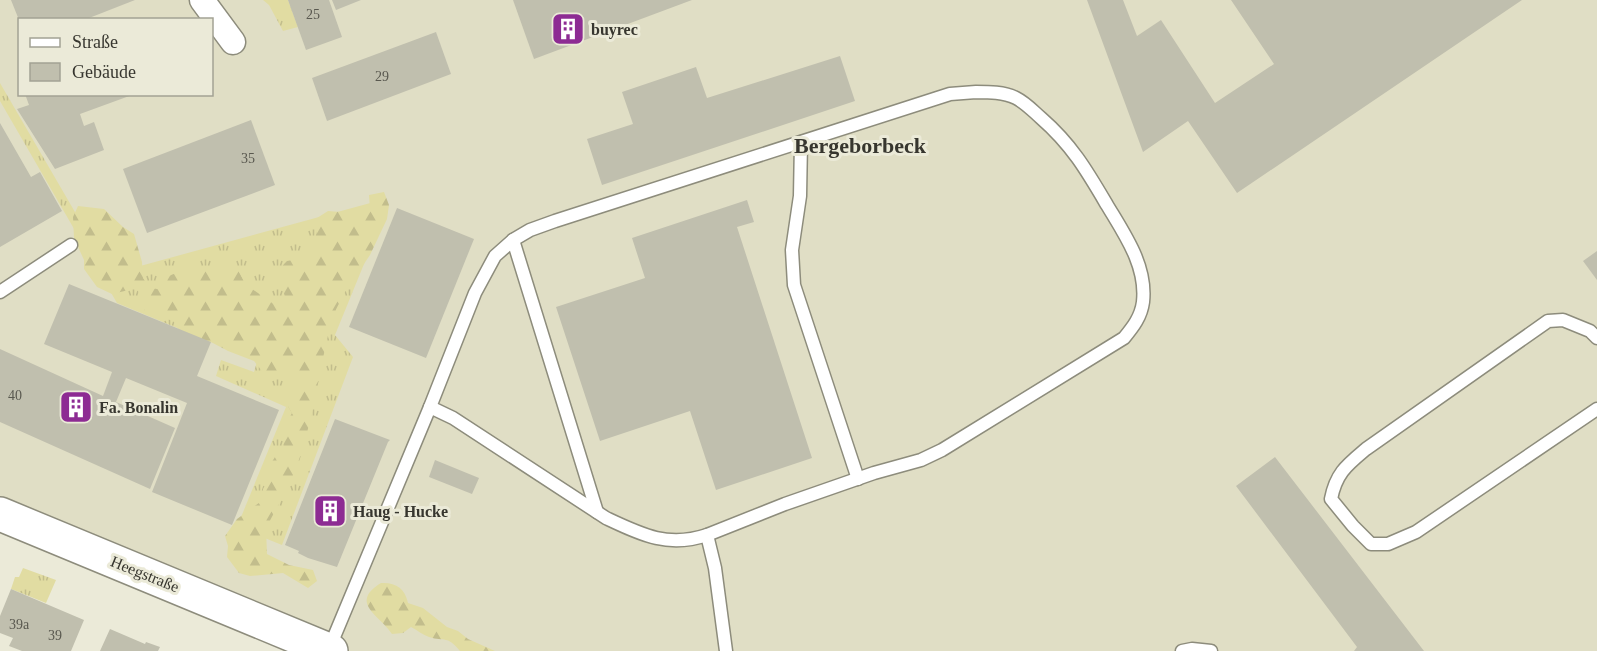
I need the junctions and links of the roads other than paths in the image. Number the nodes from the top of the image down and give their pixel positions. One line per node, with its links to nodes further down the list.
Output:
1 (202, 0): 2 (street)
2 (233, 42)
3 (801, 142): 4 (lane); 10 (lane); 10 (lane)
4 (513, 240): 8 (lane); 11 (lane)
5 (71, 245): 6 (lane)
6 (0, 292)
7 (1597, 338): 9 (lane)
8 (430, 407): 11 (lane); 15 (lane)
9 (1597, 409)
10 (858, 479): 13 (lane)
11 (597, 512): 13 (lane)
12 (0, 514): 14 (street, Heegstraße)
13 (707, 535): 16 (lane)
14 (286, 643): 15 (street, Heegstraße)
15 (330, 650)
16 (726, 651)
17 (1182, 651): 18 (lane)
18 (1210, 651)

